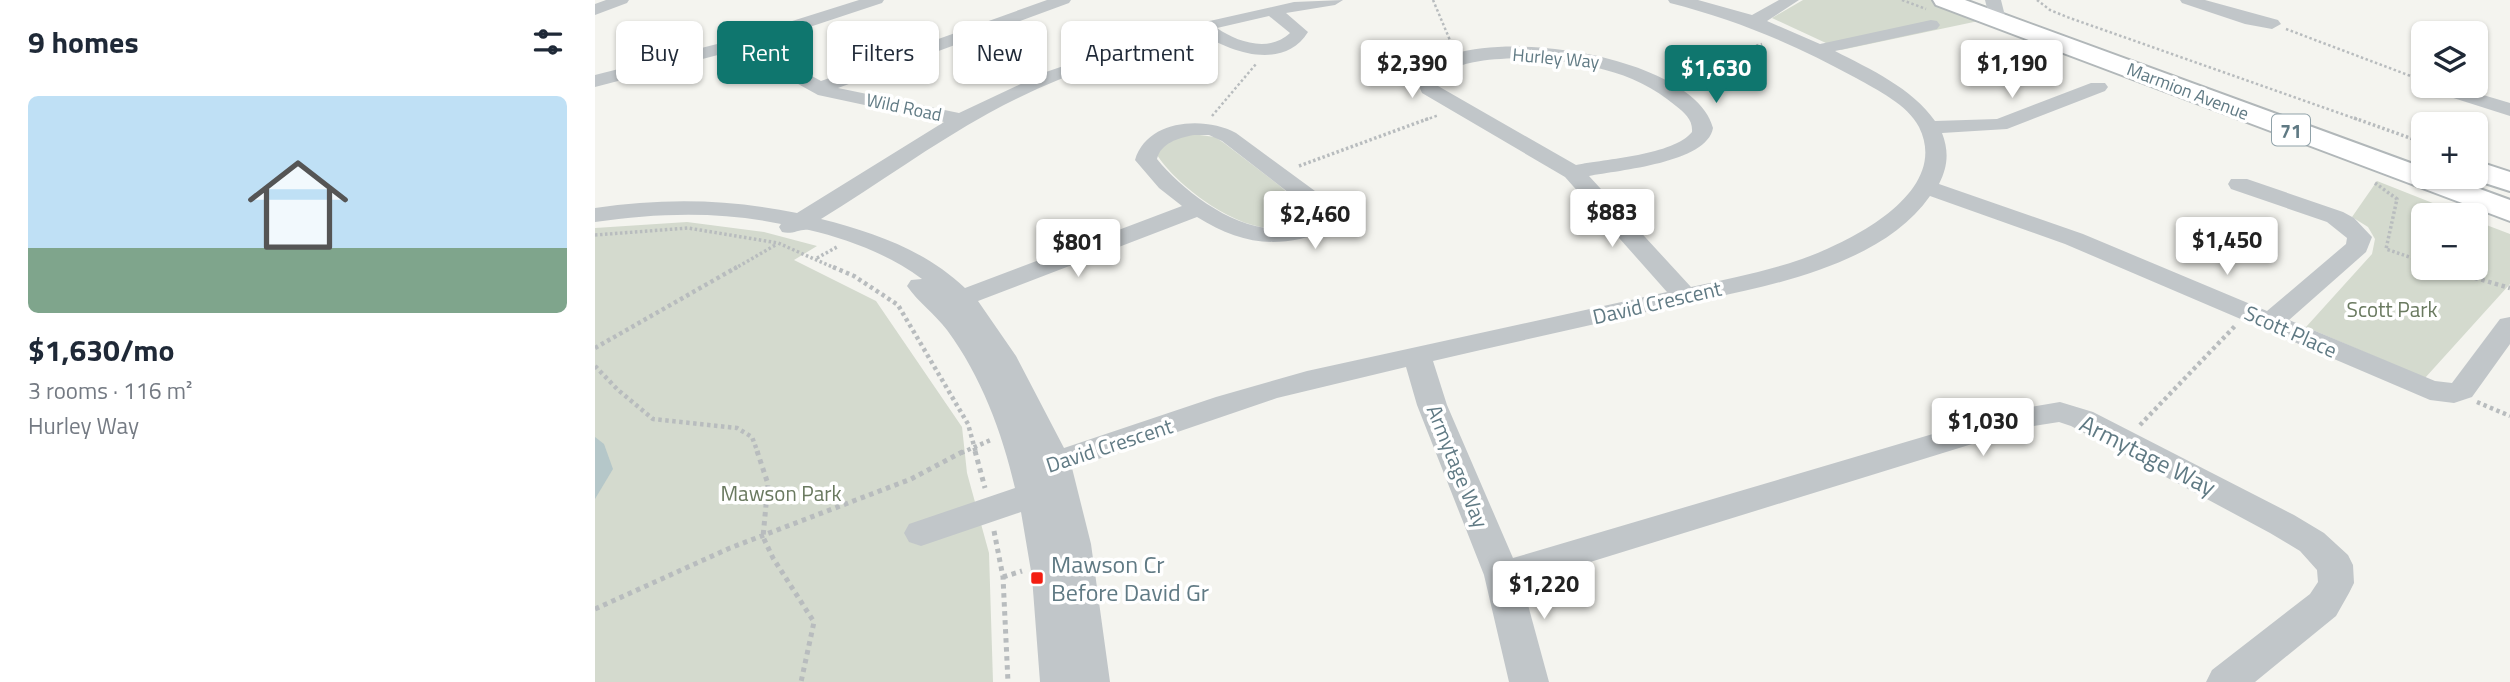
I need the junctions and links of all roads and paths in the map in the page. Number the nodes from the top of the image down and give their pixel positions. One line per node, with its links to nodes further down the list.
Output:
1 (621, 0): 13 (street)
2 (862, 0): 15 (street)
3 (876, 0): 16 (street)
4 (1063, 0): 33 (street)
5 (1335, 0): 14 (street)
6 (1433, 0): 26 (path)
7 (1676, 0): 17 (street)
8 (1791, 0): 17 (street)
9 (1944, 0): 12 (highway, Marmion Avenue / 71)
10 (2037, 0): 41 (path)
11 (2188, 0): 19 (street)
12 (1997, 7): 38 (highway, Marmion Avenue / 71); 50 (highway, Marmion Avenue / 71)
13 (595, 10)
14 (1273, 11): 18 (street); 24 (street)
15 (798, 21)
16 (806, 21)
17 (1755, 21): 21 (street)
18 (1218, 23)
19 (2272, 24): 28 (path)
20 (1931, 25): 25 (street)
21 (1791, 35): 25 (street); 30 (path)
22 (1218, 36): 24 (street)
23 (717, 47): 29 (street)
24 (1271, 48): 40 (path)
25 (1820, 50): 39 (street)
26 (1463, 59): 30 (street, Hurley Way); 35 (street, Hurley Way)
27 (1061, 72): 37 (street)
28 (2411, 76)
29 (595, 78)
30 (1649, 78): 42 (street, Hurley Way)
31 (813, 84): 33 (street, Wild Road)
32 (2098, 87): 39 (street)
33 (820, 88): 37 (street, Wild Road)
34 (2471, 98): 36 (street)
35 (1461, 107): 42 (street, Hurley Way); 43 (path)
36 (2510, 110)
37 (963, 120): 56 (street)
38 (2340, 121)
39 (1930, 127): 48 (street)
40 (1202, 128): 43 (street); 49 (street)
41 (2411, 138)
42 (1573, 172): 61 (street, Hurley Way)
43 (1279, 173): 49 (street)
44 (2488, 174): 45 (highway)
45 (2510, 182)
46 (2374, 183): 58 (path)
47 (2239, 184): 63 (street)
48 (1928, 188): 61 (street, David Crescent); 63 (street, Scott Place)
49 (1199, 208): 62 (street)
50 (2510, 211)
51 (595, 215): 56 (street)
52 (595, 222): 56 (street)
53 (736, 231): 55 (path)
54 (595, 235): 55 (path)
55 (730, 235): 56 (path)
56 (792, 237): 57 (street); 57 (path); 62 (street); 65 (path)
57 (828, 252): 62 (street); 70 (path)
58 (2411, 258)
59 (2482, 280): 60 (path)
60 (2510, 288)
61 (1685, 296): 66 (street, David Crescent)
62 (951, 302): 71 (street)
63 (2260, 317): 64 (street, Scott Place); 69 (path)
64 (2510, 325)
65 (595, 348)
66 (1417, 356): 71 (street, David Crescent); 75 (street, Armytage Way)
67 (595, 366): 74 (path)
68 (1000, 437): 70 (path)
69 (2125, 440): 75 (street, Armytage Way); 82 (street, Armytage Way)
70 (975, 446): 72 (path); 74 (path)
71 (1039, 476): 72 (street, David Crescent); 79 (street); 80 (street)
72 (990, 509): 73 (street, David Crescent); 78 (path)
73 (921, 533)
74 (763, 537): 76 (path); 77 (path)
75 (1502, 575): 81 (street, Armytage Way)
76 (595, 609)
77 (801, 682)
78 (1008, 682)
79 (1060, 682)
80 (1090, 682)
81 (1529, 682)
82 (2226, 682)

